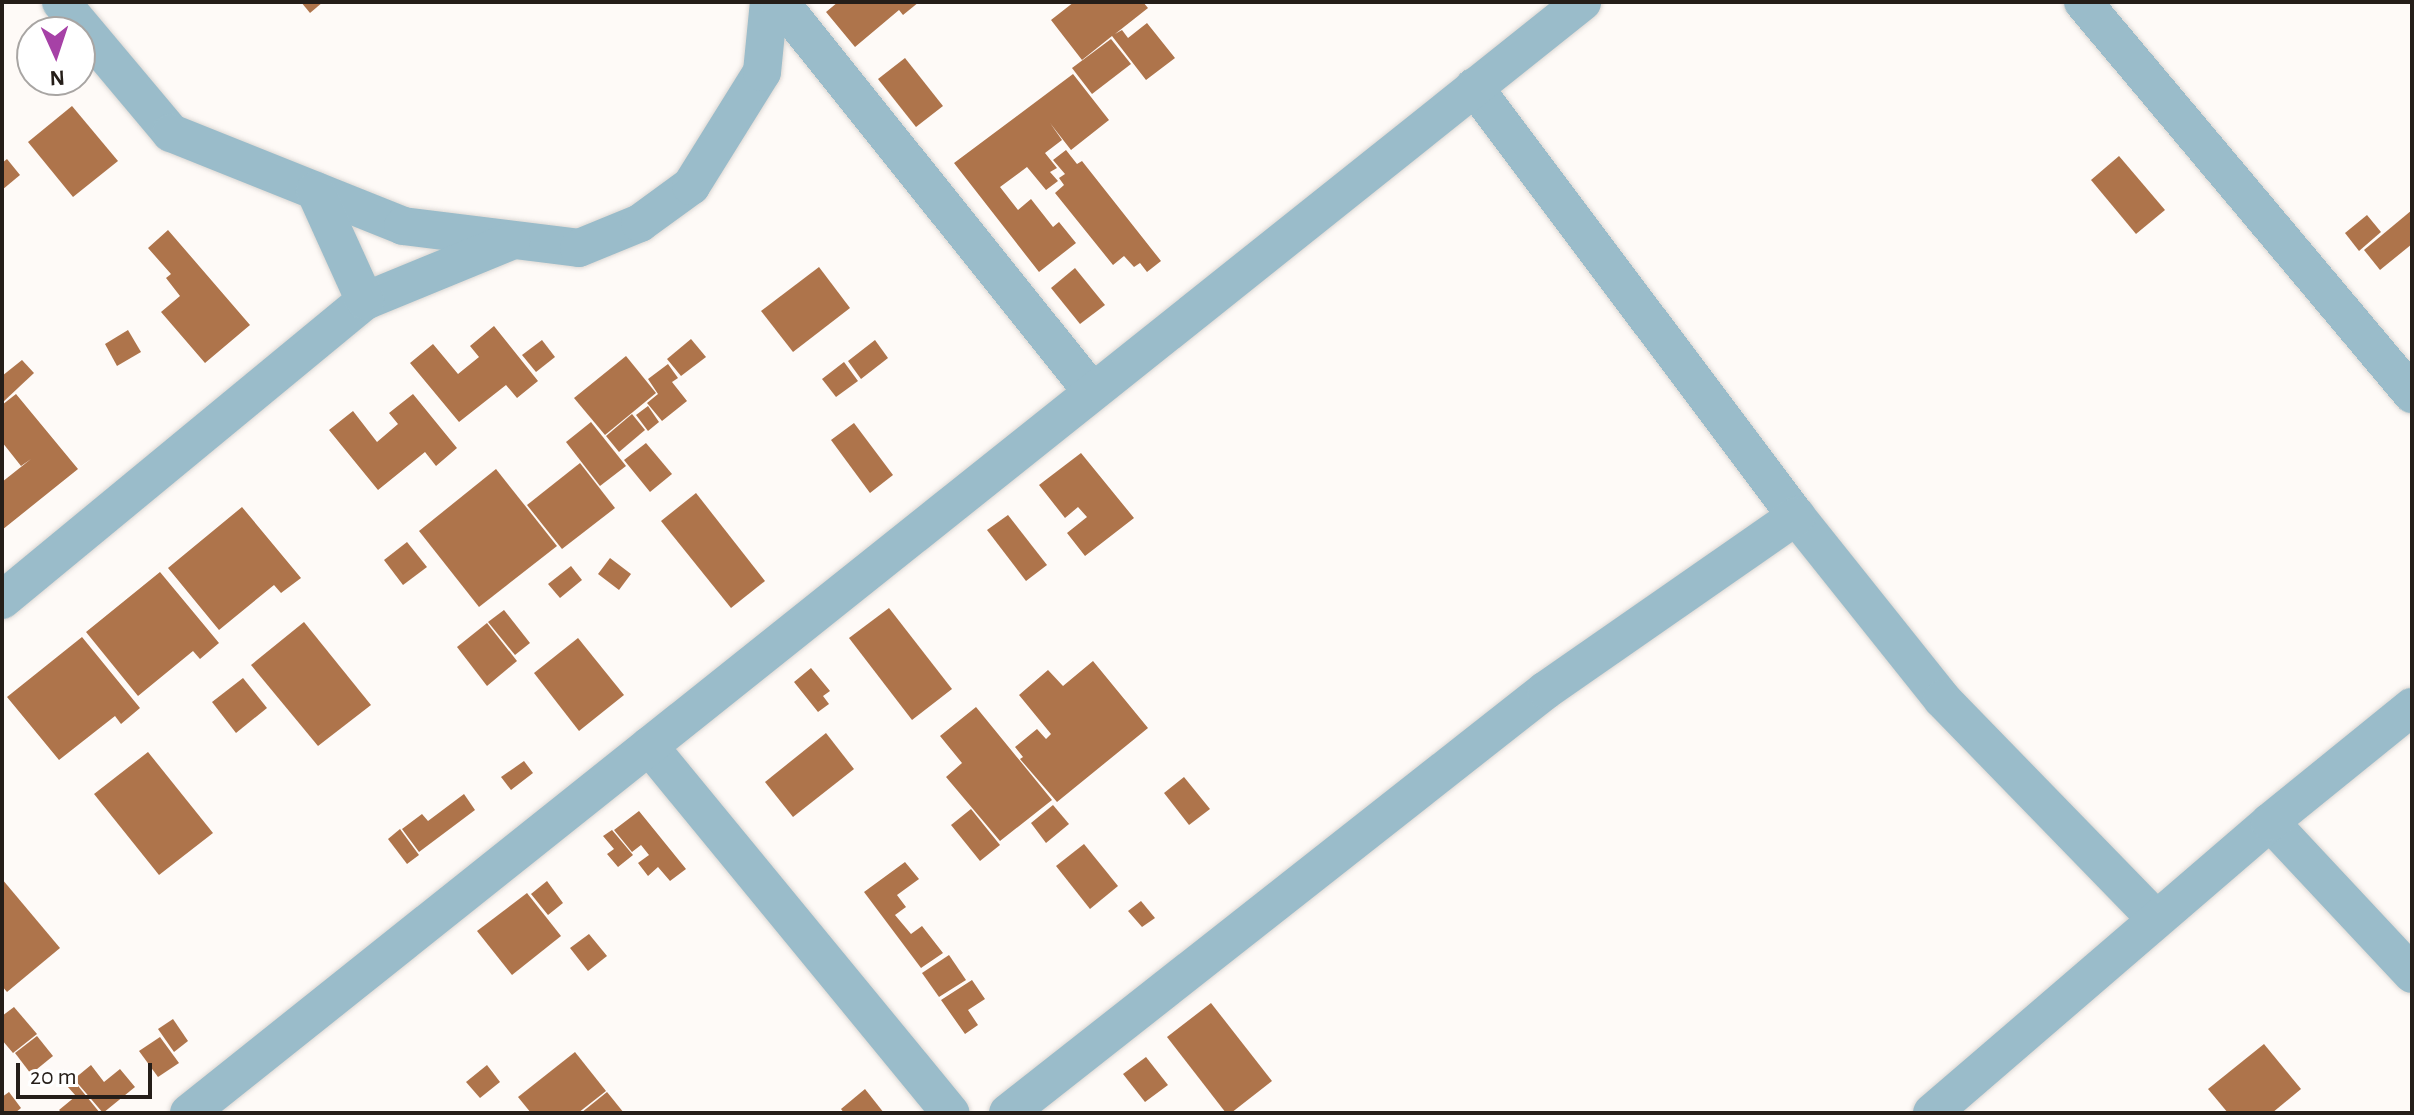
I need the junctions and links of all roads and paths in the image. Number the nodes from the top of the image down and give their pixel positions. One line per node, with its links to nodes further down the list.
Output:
1 (61, 2): 7 (street)
2 (769, 2): 8 (street)
3 (780, 2): 10 (street)
4 (1582, 2): 6 (street)
5 (2083, 2): 11 (street)
6 (1474, 87): 10 (street); 12 (street)
7 (315, 191): 8 (street); 9 (street)
8 (514, 240): 9 (street)
9 (365, 301): 13 (street)
10 (1092, 391): 15 (street)
11 (2412, 394)
12 (1796, 516): 17 (street); 21 (street)
13 (2, 600)
14 (2412, 707): 16 (street)
15 (649, 746): 19 (street); 20 (street)
16 (2270, 822): 17 (street); 18 (street)
17 (2156, 919): 22 (street)
18 (2412, 974)
19 (189, 1113)
20 (950, 1113)
21 (1008, 1113)
22 (1932, 1113)

